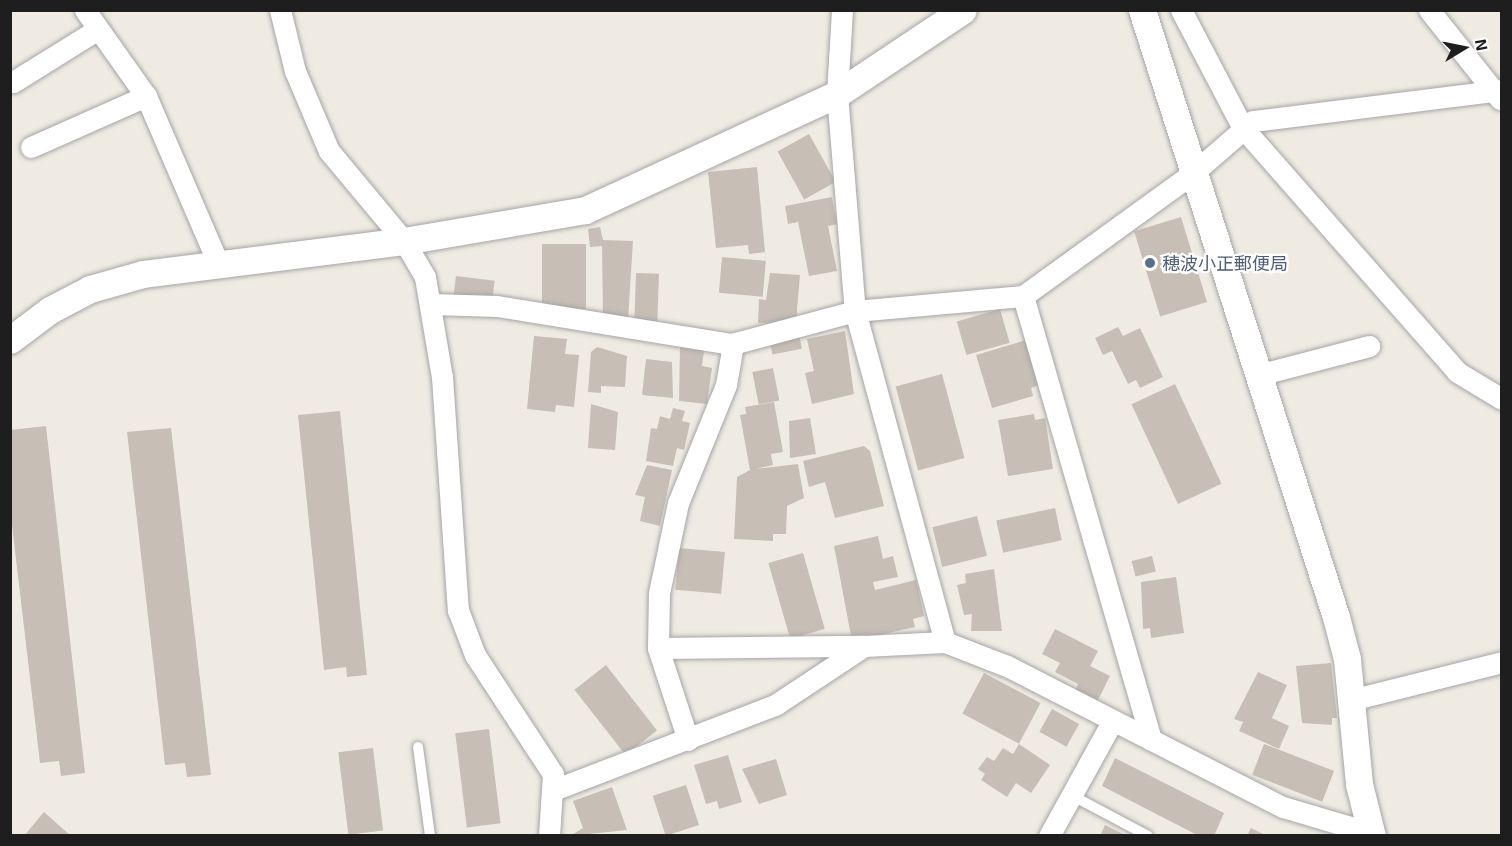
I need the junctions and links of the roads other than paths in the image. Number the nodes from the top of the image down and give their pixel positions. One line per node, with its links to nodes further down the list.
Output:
1 (85, 10): 8 (street)
2 (280, 10): 16 (street)
3 (842, 10): 10 (street)
4 (963, 10): 10 (street)
5 (1142, 10): 15 (street)
6 (1180, 10): 13 (street)
7 (1429, 10): 11 (street)
8 (98, 29): 9 (street); 12 (street)
9 (13, 82)
10 (837, 94): 16 (street); 20 (street)
11 (1499, 94): 13 (street)
12 (146, 96): 14 (street); 17 (street)
13 (1243, 128): 15 (street); 25 (street)
14 (31, 147)
15 (1193, 173): 18 (street); 24 (street)
16 (404, 241): 17 (street); 19 (street)
17 (217, 261): 21 (street)
18 (1023, 296): 20 (street); 33 (street)
19 (431, 304): 22 (street); 35 (street)
20 (855, 311): 22 (street); 26 (street)
21 (10, 340)
22 (734, 344): 28 (street)
23 (1369, 346): 24 (street)
24 (1258, 375): 30 (street)
25 (1502, 399)
26 (945, 642): 27 (street); 31 (street)
27 (864, 646): 28 (street); 32 (street)
28 (658, 648): 32 (street)
29 (1502, 662): 30 (street)
30 (1351, 700): 37 (street)
31 (1112, 722): 33 (street); 36 (street)
32 (688, 740): 35 (street)
33 (1151, 740): 37 (street)
34 (418, 747): 38 (lane)
35 (556, 789): 39 (street)
36 (1071, 795): 40 (street); 41 (lane)
37 (1372, 834)
38 (430, 836)
39 (549, 836)
40 (1049, 836)
41 (1148, 836)

